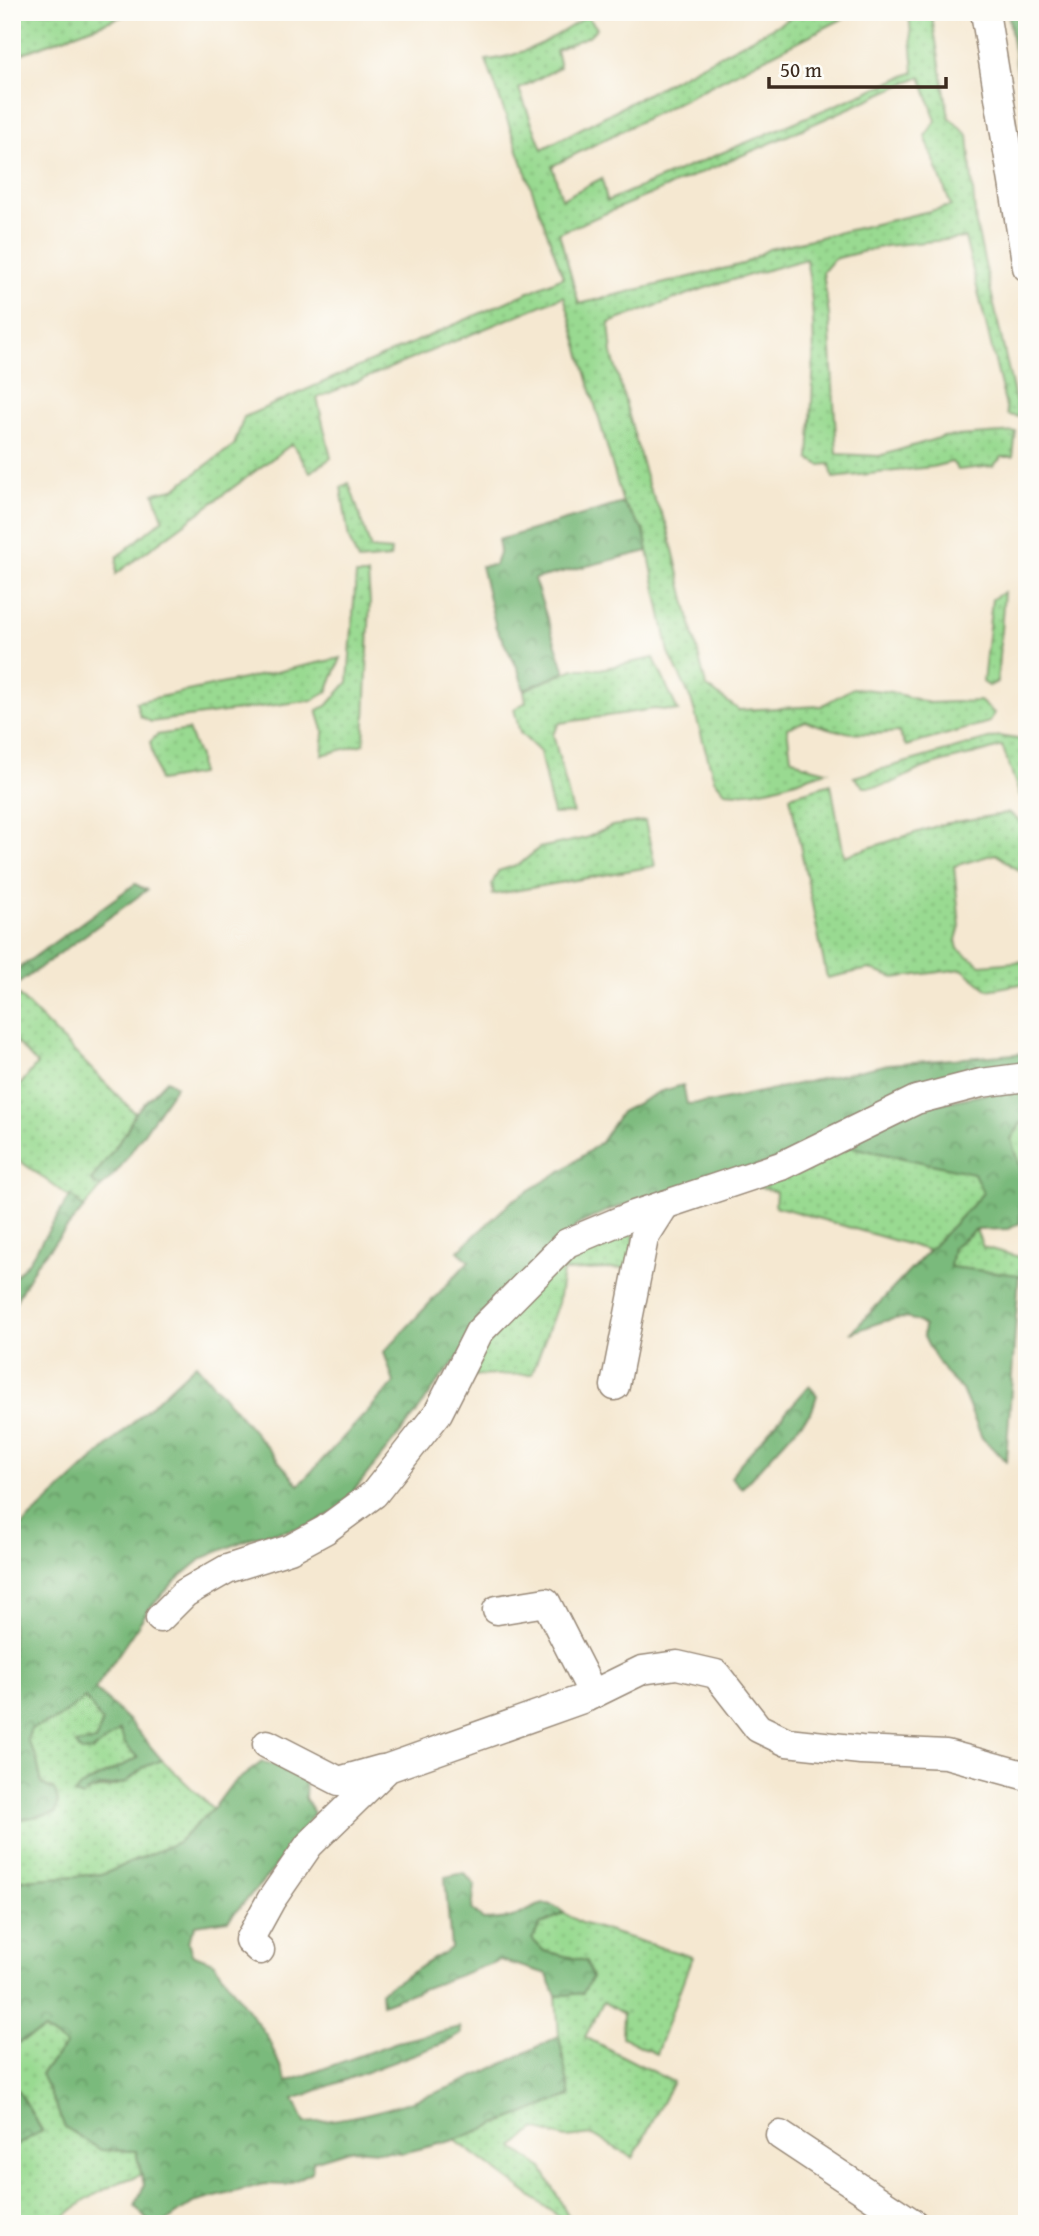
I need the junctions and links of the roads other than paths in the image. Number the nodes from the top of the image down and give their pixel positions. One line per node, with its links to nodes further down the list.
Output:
1 (985, 12): 2 (street)
2 (1027, 267)
3 (1027, 1077): 4 (street)
4 (666, 1205): 5 (street); 7 (street)
5 (615, 1386)
6 (497, 1610): 8 (street)
7 (160, 1618)
8 (593, 1694): 10 (street); 11 (street)
9 (267, 1744): 10 (street)
10 (388, 1768): 12 (street)
11 (1027, 1776)
12 (260, 1950)
13 (779, 2135): 14 (street)
14 (914, 2224)

